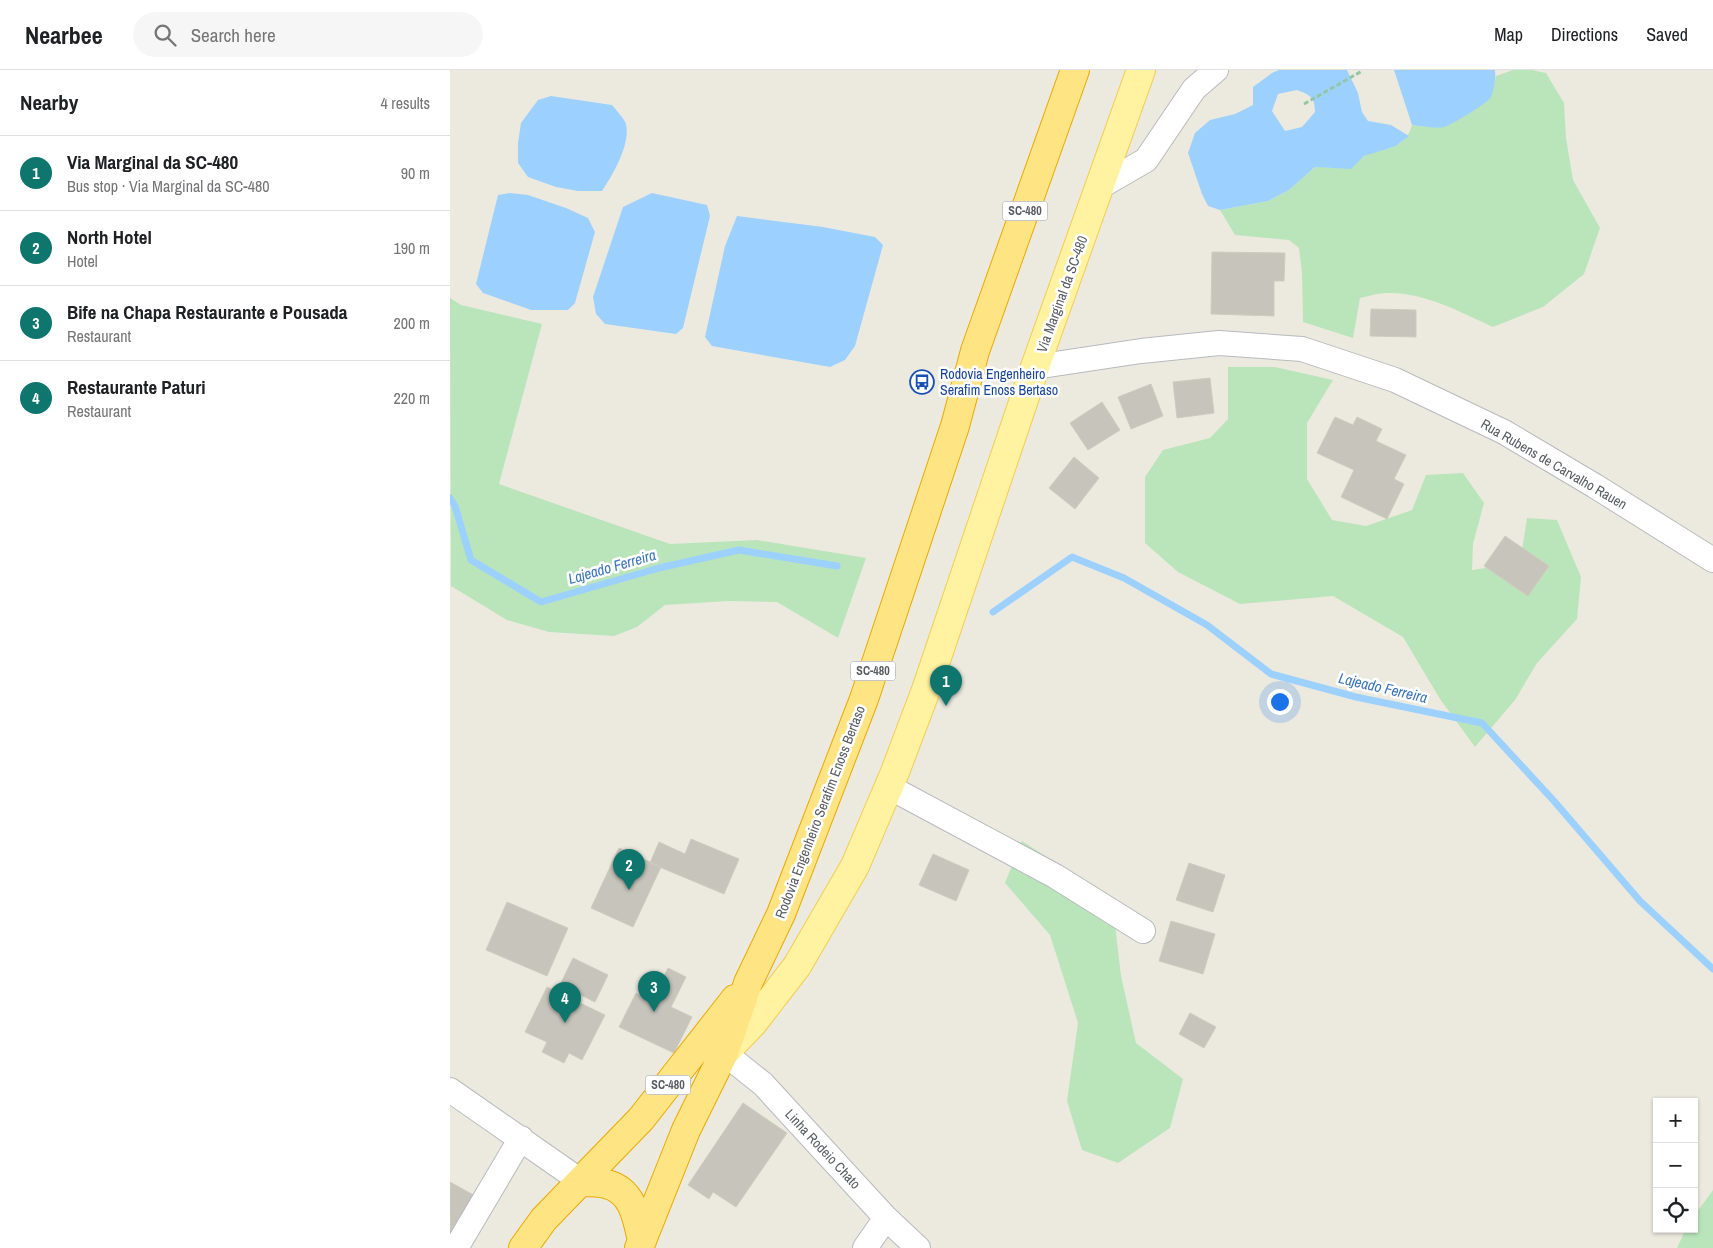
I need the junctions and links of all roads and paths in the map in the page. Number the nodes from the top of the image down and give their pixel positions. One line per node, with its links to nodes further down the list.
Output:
1 (1075, 70): 11 (highway, Rodovia Engenheiro Serafim Enoss Bertaso / SC-480)
2 (1141, 70): 6 (main road, Via Marginal da SC-480)
3 (1216, 70): 6 (street)
4 (1362, 71): 5 (path)
5 (1304, 104)
6 (1100, 186): 7 (main road, Via Marginal da SC-480)
7 (1035, 367): 8 (street, Rua Rubens de Carvalho Rauen); 9 (main road, Via Marginal da SC-480)
8 (1713, 560)
9 (889, 787): 10 (street); 12 (main road, Via Marginal da SC-480)
10 (1143, 931)
11 (748, 982): 12 (highway, Rodovia Engenheiro Serafim Enoss Bertaso / SC-480); 15 (highway, Rodovia Engenheiro Serafim Enoss Bertaso / SC-480)
12 (724, 1053): 16 (street, Linha Rodeio Chato); 17 (highway, Rodovia Engenheiro Serafim Enoss Bertaso / SC-480)
13 (450, 1090): 14 (street)
14 (521, 1138): 15 (street); 18 (street)
15 (582, 1182): 17 (highway); 19 (highway, Rodovia Engenheiro Serafim Enoss Bertaso / SC-480)
16 (886, 1218): 20 (street); 21 (street, Linha Rodeio Chato)
17 (640, 1244)
18 (456, 1248)
19 (524, 1248)
20 (865, 1248)
21 (918, 1248)

